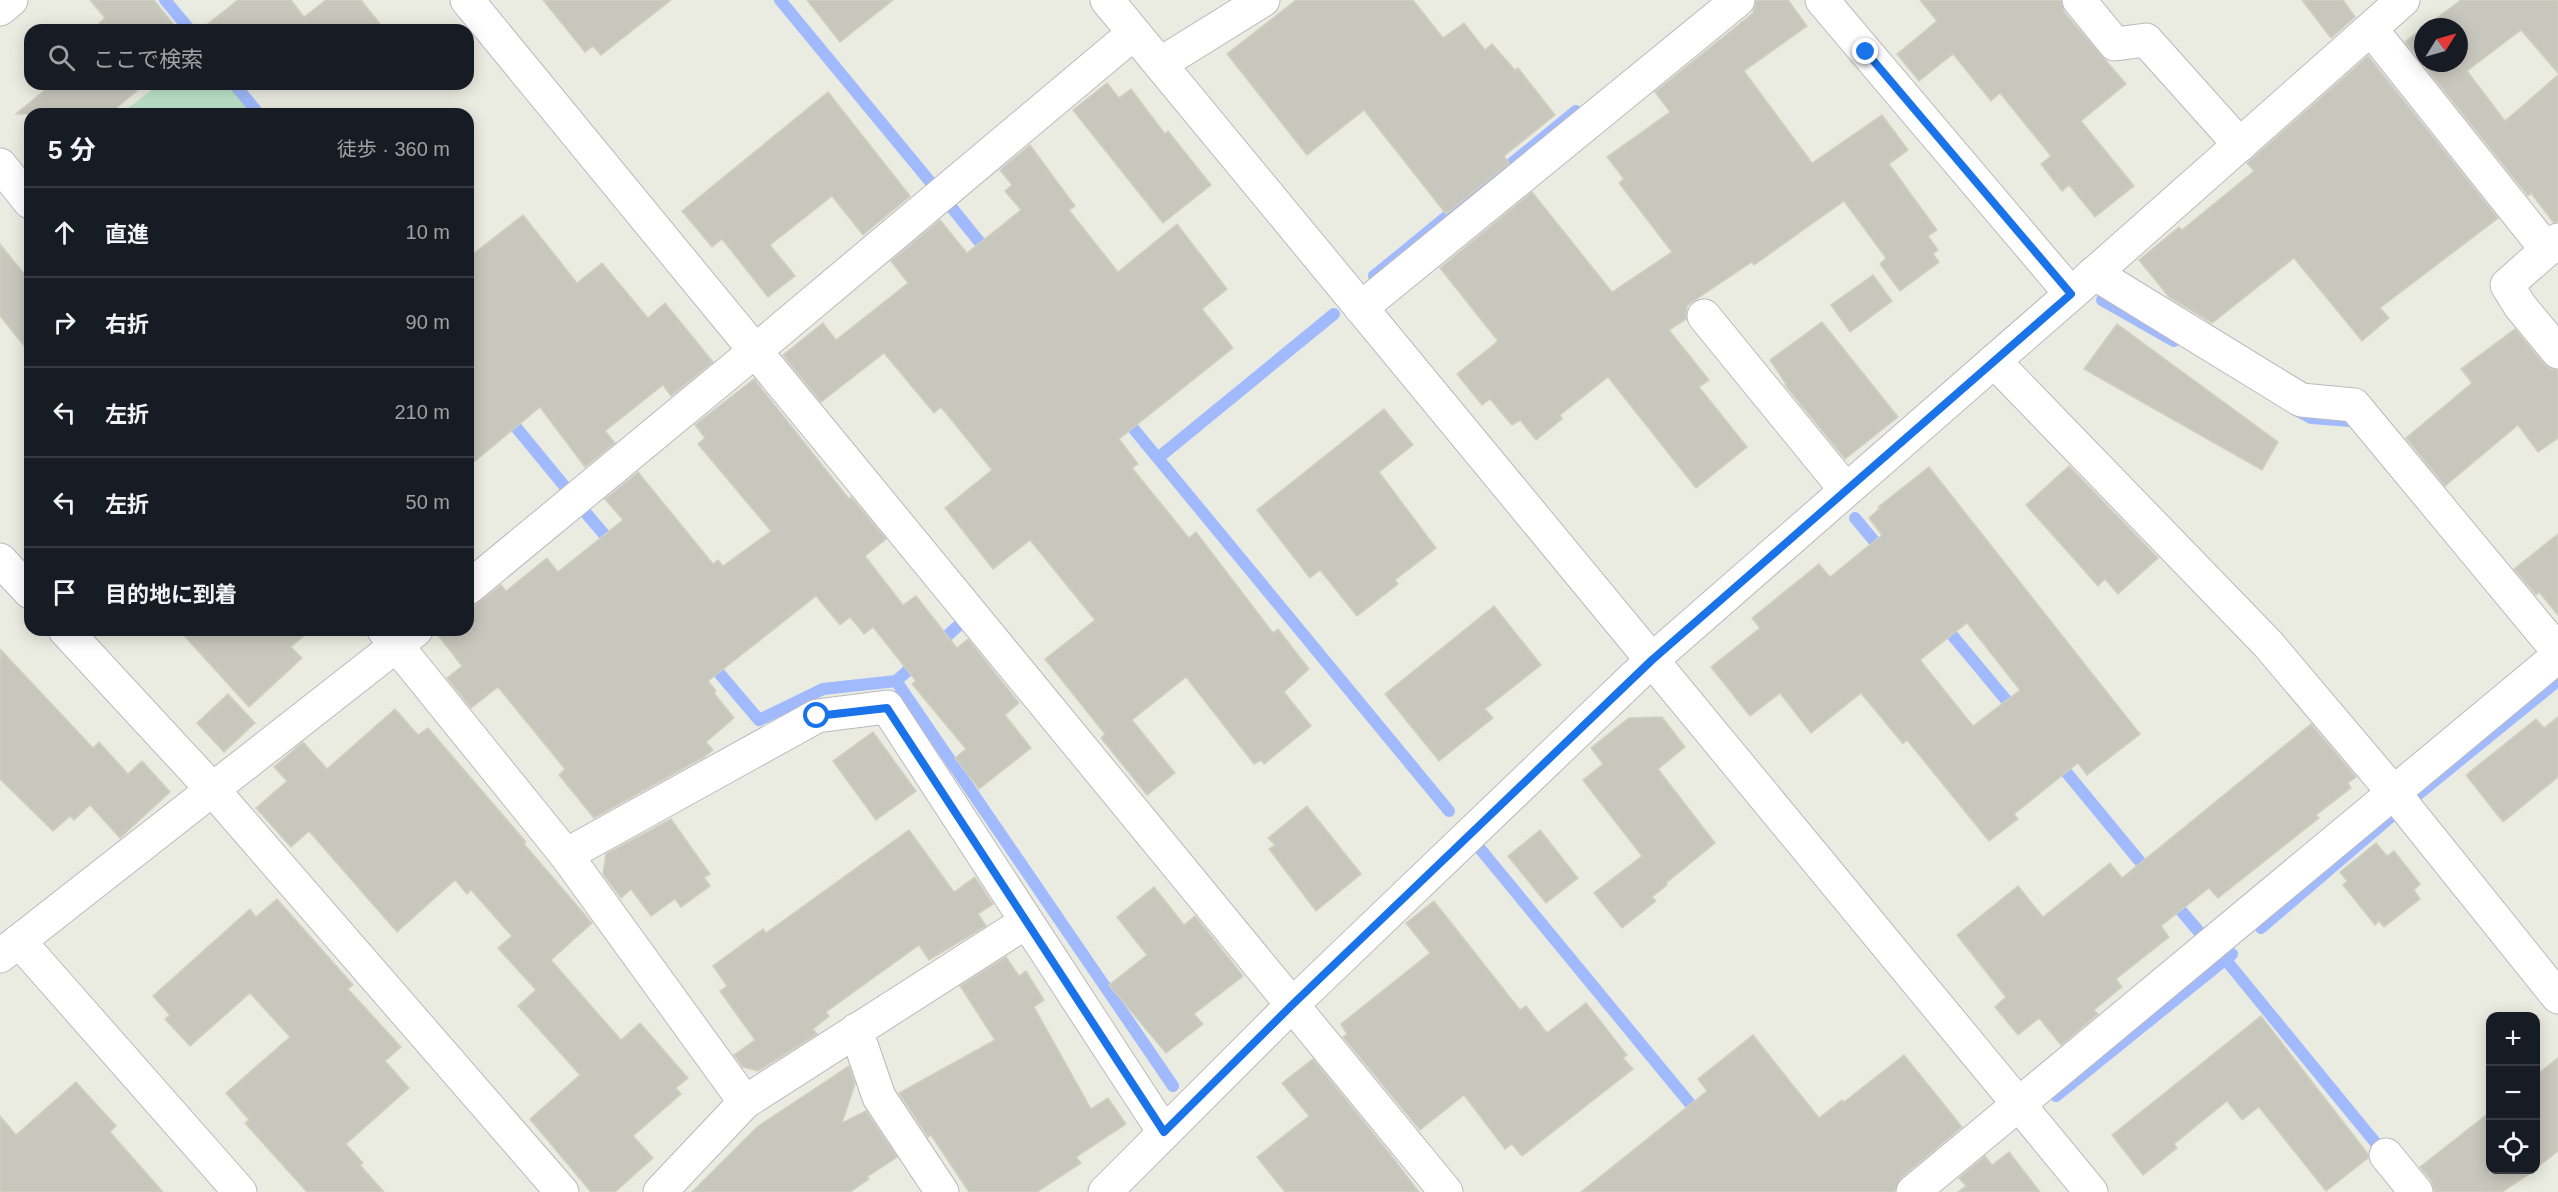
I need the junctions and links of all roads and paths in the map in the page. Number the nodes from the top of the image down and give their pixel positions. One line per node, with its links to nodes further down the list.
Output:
1 (11, 0): 9 (street)
2 (467, 0): 20 (street)
3 (1107, 0): 11 (street)
4 (1263, 0): 12 (street)
5 (1738, 0): 18 (street)
6 (1822, 0): 17 (street)
7 (2079, 0): 13 (street)
8 (2403, 0): 10 (street)
9 (0, 9)
10 (2371, 29): 13 (street); 16 (street)
11 (1134, 33): 12 (street); 20 (street)
12 (1160, 64): 18 (street)
13 (2240, 145): 17 (street)
14 (0, 165): 15 (street)
15 (24, 195)
16 (2552, 245): 21 (street)
17 (2083, 284): 22 (street); 31 (street)
18 (1361, 308): 30 (street)
19 (1704, 316): 23 (street)
20 (755, 351): 25 (street); 38 (street)
21 (2558, 351)
22 (1994, 361): 23 (street); 33 (street)
23 (1846, 490): 30 (street)
24 (0, 560): 26 (street)
25 (474, 583)
26 (24, 586)
27 (71, 636): 32 (street)
28 (398, 636): 32 (street)
29 (400, 636): 34 (street)
30 (1652, 660): 38 (street); 41 (street)
31 (2556, 661): 33 (street)
32 (213, 790): 36 (street); 45 (street)
33 (2394, 793): 37 (street); 41 (street)
34 (566, 855): 35 (street); 40 (street)
35 (1026, 922): 39 (street); 42 (street)
36 (9, 949): 44 (street)
37 (2558, 997)
38 (1292, 1005): 42 (street); 49 (street)
39 (856, 1030): 40 (street); 47 (street)
40 (744, 1102): 46 (street)
41 (2019, 1105): 50 (street); 51 (street)
42 (1164, 1132): 48 (street)
43 (2386, 1155): 52 (street)
44 (240, 1192)
45 (562, 1192)
46 (660, 1192)
47 (942, 1192)
48 (1105, 1192)
49 (1446, 1192)
50 (1913, 1192)
51 (2091, 1192)
52 (2416, 1192)

